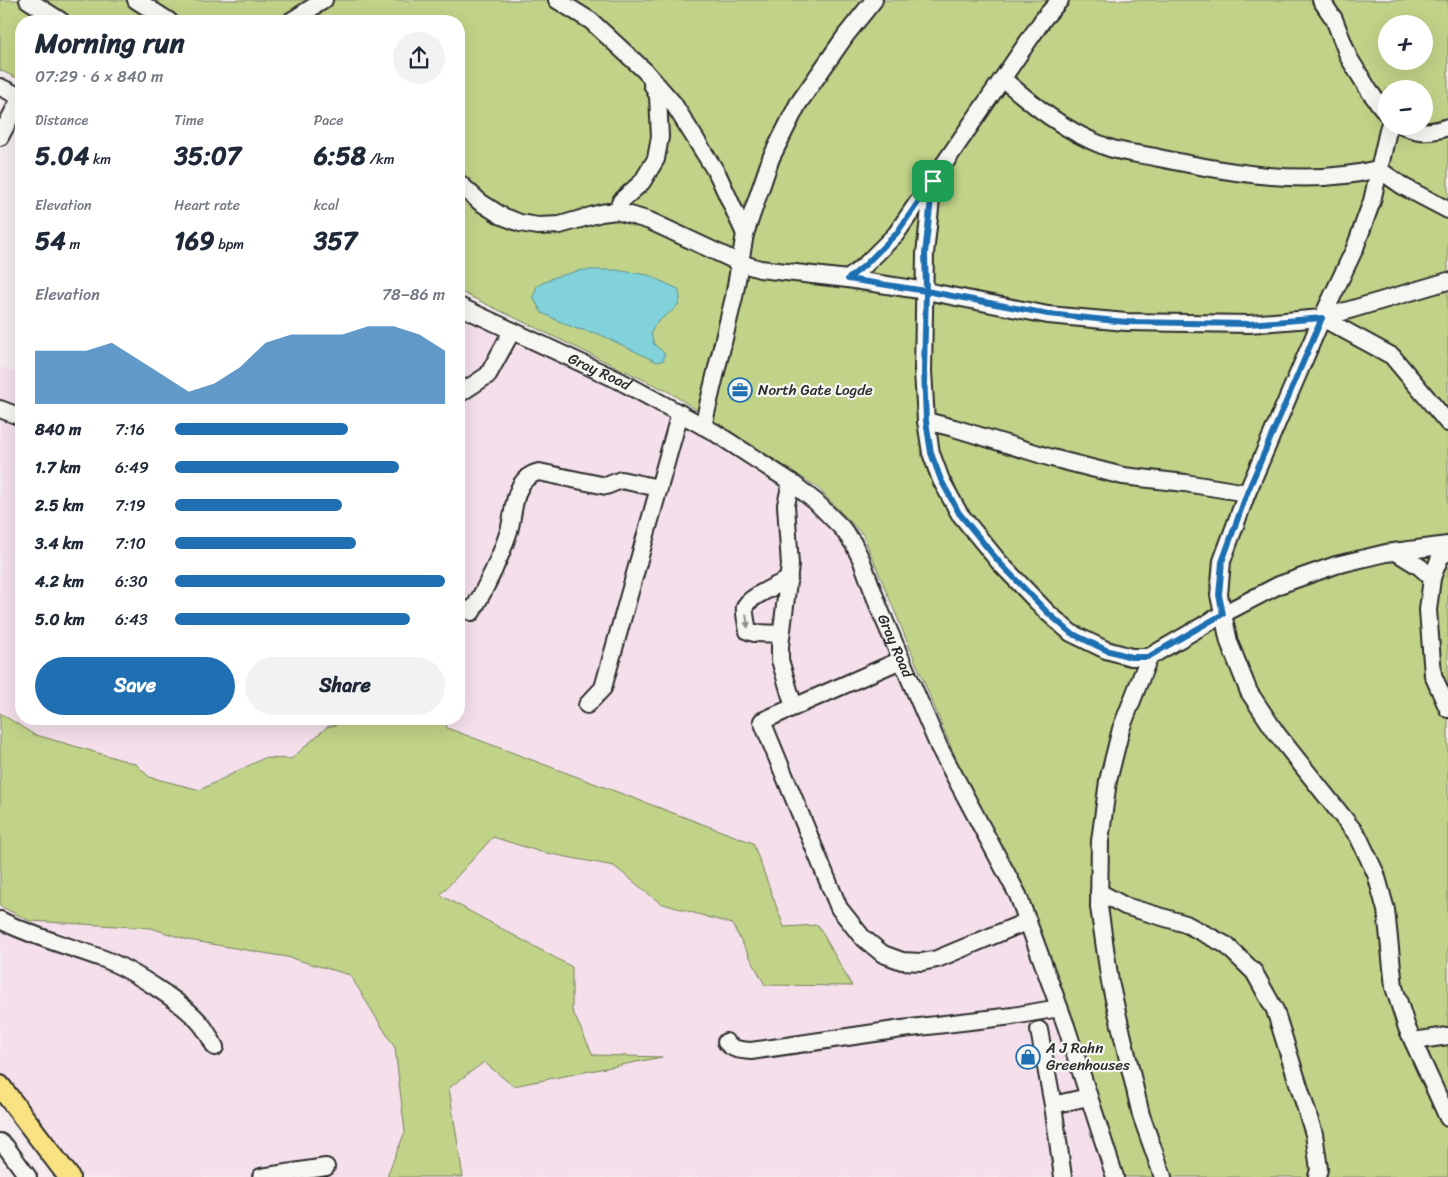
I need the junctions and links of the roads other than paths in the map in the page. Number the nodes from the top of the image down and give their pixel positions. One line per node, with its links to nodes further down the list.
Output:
1 (28, 0): 8 (street)
2 (136, 0): 9 (street)
3 (324, 0): 10 (street)
4 (557, 0): 11 (street)
5 (874, 0): 26 (street)
6 (1060, 0): 12 (street)
7 (1321, 0): 15 (street)
8 (52, 15)
9 (160, 15)
10 (300, 15)
11 (645, 72): 25 (street); 26 (street)
12 (1003, 79): 21 (street); 22 (street)
13 (0, 87): 14 (street)
14 (15, 94)
15 (1378, 102)
16 (15, 108): 20 (street)
17 (1448, 127): 18 (street)
18 (1433, 131)
19 (1387, 135): 21 (street)
20 (0, 137)
21 (1378, 170): 24 (street); 32 (street)
22 (933, 181): 28 (street); 30 (street)
23 (465, 188): 25 (street)
24 (1448, 210)
25 (617, 211): 27 (street)
26 (745, 234): 27 (street)
27 (740, 263): 28 (street); 40 (street)
28 (848, 279): 30 (street)
29 (1448, 281): 32 (street)
30 (926, 291): 32 (street); 38 (street)
31 (465, 309): 33 (street, Gray Road)
32 (1322, 318): 39 (street); 43 (street)
33 (512, 330): 34 (street); 36 (street, Gray Road)
34 (465, 390)
35 (0, 409): 37 (street)
36 (680, 413): 40 (street, Gray Road); 42 (street)
37 (15, 415)
38 (926, 421): 43 (street); 52 (street)
39 (1448, 423)
40 (703, 426): 41 (street, Gray Road)
41 (791, 482): 48 (street); 53 (street, Gray Road)
42 (659, 488): 49 (street); 54 (street)
43 (1247, 493): 50 (street)
44 (1448, 545): 45 (street)
45 (1396, 552): 47 (street); 50 (street)
46 (1448, 552): 47 (street)
47 (1432, 578): 56 (street)
48 (788, 580): 51 (street); 51 (street, one-way to 51)
49 (465, 609)
50 (1223, 614): 52 (street); 63 (street)
51 (781, 634): 55 (street)
52 (1148, 657): 57 (street)
53 (901, 660): 55 (street); 59 (street, Gray Road)
54 (587, 705)
55 (794, 707): 59 (street)
56 (1448, 709)
57 (1099, 892): 77 (street); 78 (street)
58 (0, 920): 65 (street)
59 (1028, 922): 60 (street, Gray Road)
60 (1059, 1008): 64 (street); 67 (street, Gray Road)
61 (1039, 1030): 68 (street)
62 (1448, 1036): 63 (street)
63 (1413, 1041): 69 (street)
64 (726, 1042)
65 (215, 1047)
66 (0, 1087): 73 (main road)
67 (1088, 1097): 68 (street); 76 (street, Gray Road)
68 (1053, 1105): 75 (street)
69 (1448, 1118)
70 (0, 1142): 72 (street)
71 (326, 1167): 74 (street)
72 (28, 1177)
73 (69, 1177)
74 (261, 1177)
75 (1063, 1177)
76 (1115, 1177)
77 (1163, 1177)
78 (1317, 1177)

